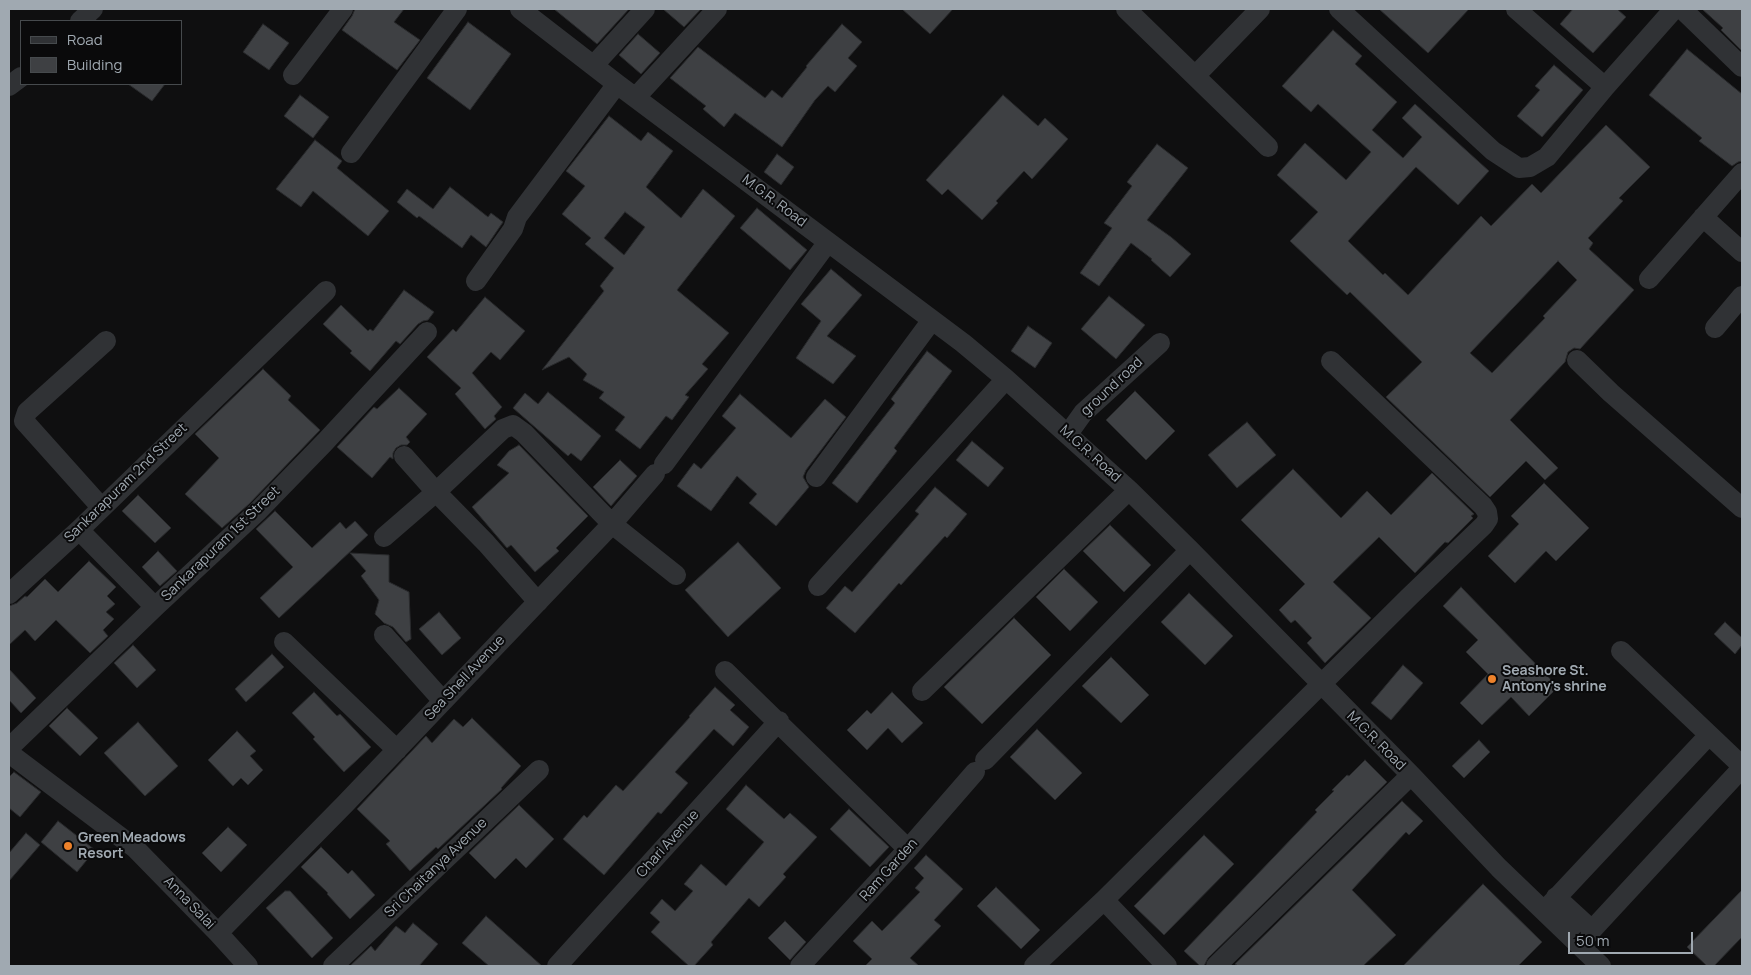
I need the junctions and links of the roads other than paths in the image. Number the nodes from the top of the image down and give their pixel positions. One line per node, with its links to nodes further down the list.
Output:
1 (93, 9): 13 (street)
2 (343, 9): 16 (street)
3 (457, 9): 24 (street)
4 (520, 9): 14 (street, M.G.R. Road)
5 (645, 9): 14 (street)
6 (717, 9): 22 (street)
7 (1126, 9): 17 (street)
8 (1260, 9): 17 (street)
9 (1339, 9): 21 (street)
10 (1516, 9): 21 (street)
11 (1674, 9): 21 (street)
12 (1682, 9): 15 (street)
13 (81, 20)
14 (594, 65): 19 (street, M.G.R. Road)
15 (1742, 68)
16 (293, 75)
17 (1195, 76): 23 (street)
18 (20, 78): 20 (street)
19 (616, 84): 22 (street, M.G.R. Road); 30 (street)
20 (9, 86)
21 (1605, 87)
22 (636, 96): 27 (street, M.G.R. Road)
23 (1268, 147)
24 (351, 153)
25 (1742, 172): 26 (street)
26 (1703, 217): 28 (street); 29 (street)
27 (828, 242): 33 (street, M.G.R. Road); 48 (street, Sea Shell Avenue)
28 (1742, 252)
29 (1649, 279)
30 (476, 281)
31 (326, 291): 46 (street, Sankarapuram 2nd Street)
32 (1742, 296): 34 (street)
33 (932, 320): 40 (street, M.G.R. Road); 43 (street)
34 (1715, 328)
35 (427, 332): 56 (street, Sankarapuram 1st Street)
36 (106, 341): 46 (street)
37 (1160, 343): 41 (street, ground road)
38 (1577, 360): 47 (street)
39 (1331, 361): 61 (street)
40 (1006, 379): 41 (street, M.G.R. Road); 53 (street)
41 (1068, 434): 44 (street, M.G.R. Road)
42 (404, 456): 45 (street)
43 (816, 477)
44 (1129, 490): 51 (street, M.G.R. Road); 62 (street)
45 (436, 492): 48 (street); 50 (street); 55 (street)
46 (101, 507): 49 (street, Sankarapuram 2nd Street)
47 (1742, 508)
48 (612, 524): 52 (street); 55 (street, Sea Shell Avenue)
49 (79, 530): 54 (street, Sankarapuram 2nd Street); 56 (street)
50 (384, 537)
51 (1190, 550): 61 (street, M.G.R. Road); 71 (street, Ram Garden)
52 (676, 575)
53 (818, 586)
54 (9, 594)
55 (538, 602): 63 (street, Sea Shell Avenue)
56 (155, 607): 67 (street, Sankarapuram 1st Street)
57 (384, 635): 63 (street)
58 (284, 642): 66 (street)
59 (1621, 651): 65 (street)
60 (726, 671): 64 (street)
61 (1320, 684): 70 (street, M.G.R. Road); 72 (street)
62 (922, 691)
63 (443, 701): 66 (street, Sea Shell Avenue)
64 (779, 722): 71 (street); 78 (street, Chari Avenue)
65 (1709, 735): 68 (street); 73 (street)
66 (397, 750): 74 (street, Sea Shell Avenue)
67 (11, 758): 74 (street, Anna Salai)
68 (1742, 767): 75 (street)
69 (539, 770): 77 (street, Sri Chaitanya Avenue)
70 (1411, 775): 73 (street, M.G.R. Road); 82 (street)
71 (908, 849): 79 (street, Ram Garden)
72 (1104, 900): 80 (street); 81 (street)
73 (1550, 904): 75 (street, M.G.R. Road)
74 (218, 933): 76 (street, Anna Salai)
75 (1585, 937): 83 (street, M.G.R. Road)
76 (248, 966)
77 (333, 966)
78 (557, 966)
79 (800, 966)
80 (1034, 966)
81 (1167, 966)
82 (1216, 966)
83 (1601, 966)

